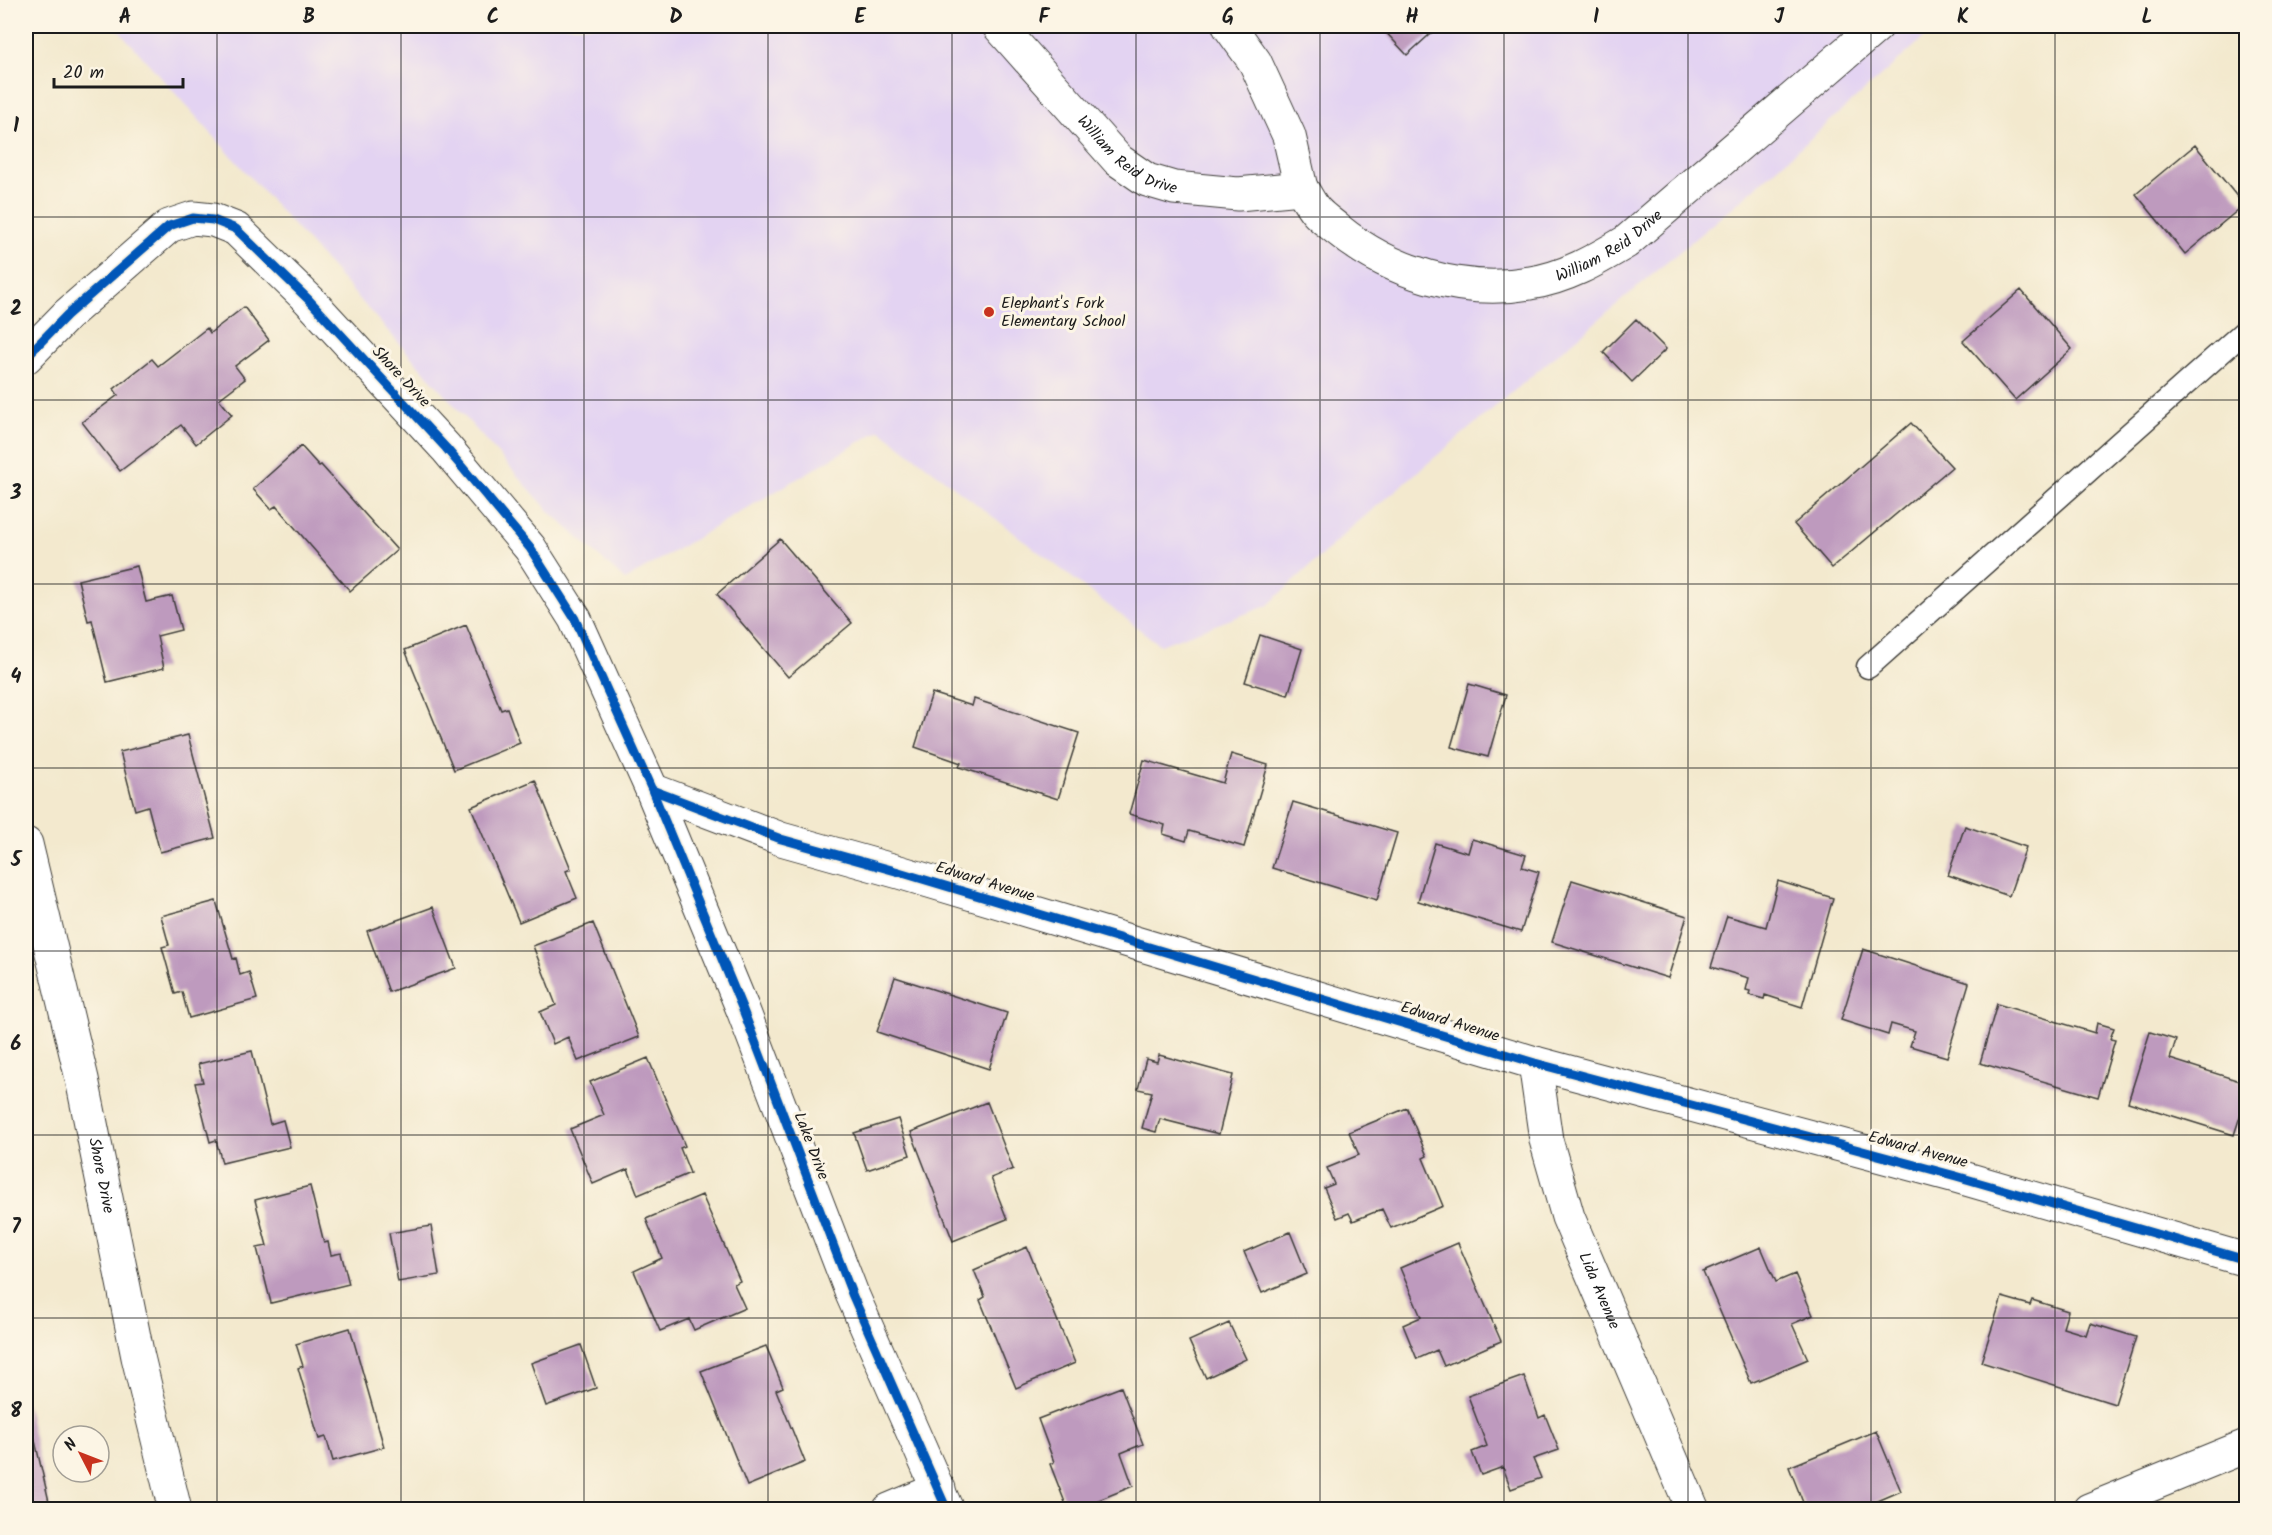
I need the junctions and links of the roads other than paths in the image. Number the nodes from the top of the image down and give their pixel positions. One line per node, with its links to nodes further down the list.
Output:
1 (999, 26): 4 (street, William Reid Drive)
2 (1229, 26): 4 (street, William Reid Drive)
3 (1877, 26): 4 (street, William Reid Drive)
4 (1301, 188)
5 (2247, 330): 7 (lane)
6 (26, 357): 8 (street, Shore Drive)
7 (1868, 667)
8 (652, 790): 10 (street, Edward Avenue); 13 (street, Lake Drive)
9 (26, 844): 14 (street, Shore Drive)
10 (1534, 1063): 11 (street, Edward Avenue); 16 (street, Lida Avenue)
11 (2247, 1260)
12 (2247, 1446): 17 (street)
13 (943, 1499): 15 (street)
14 (175, 1509)
15 (889, 1509)
16 (1693, 1509)
17 (2090, 1509)

